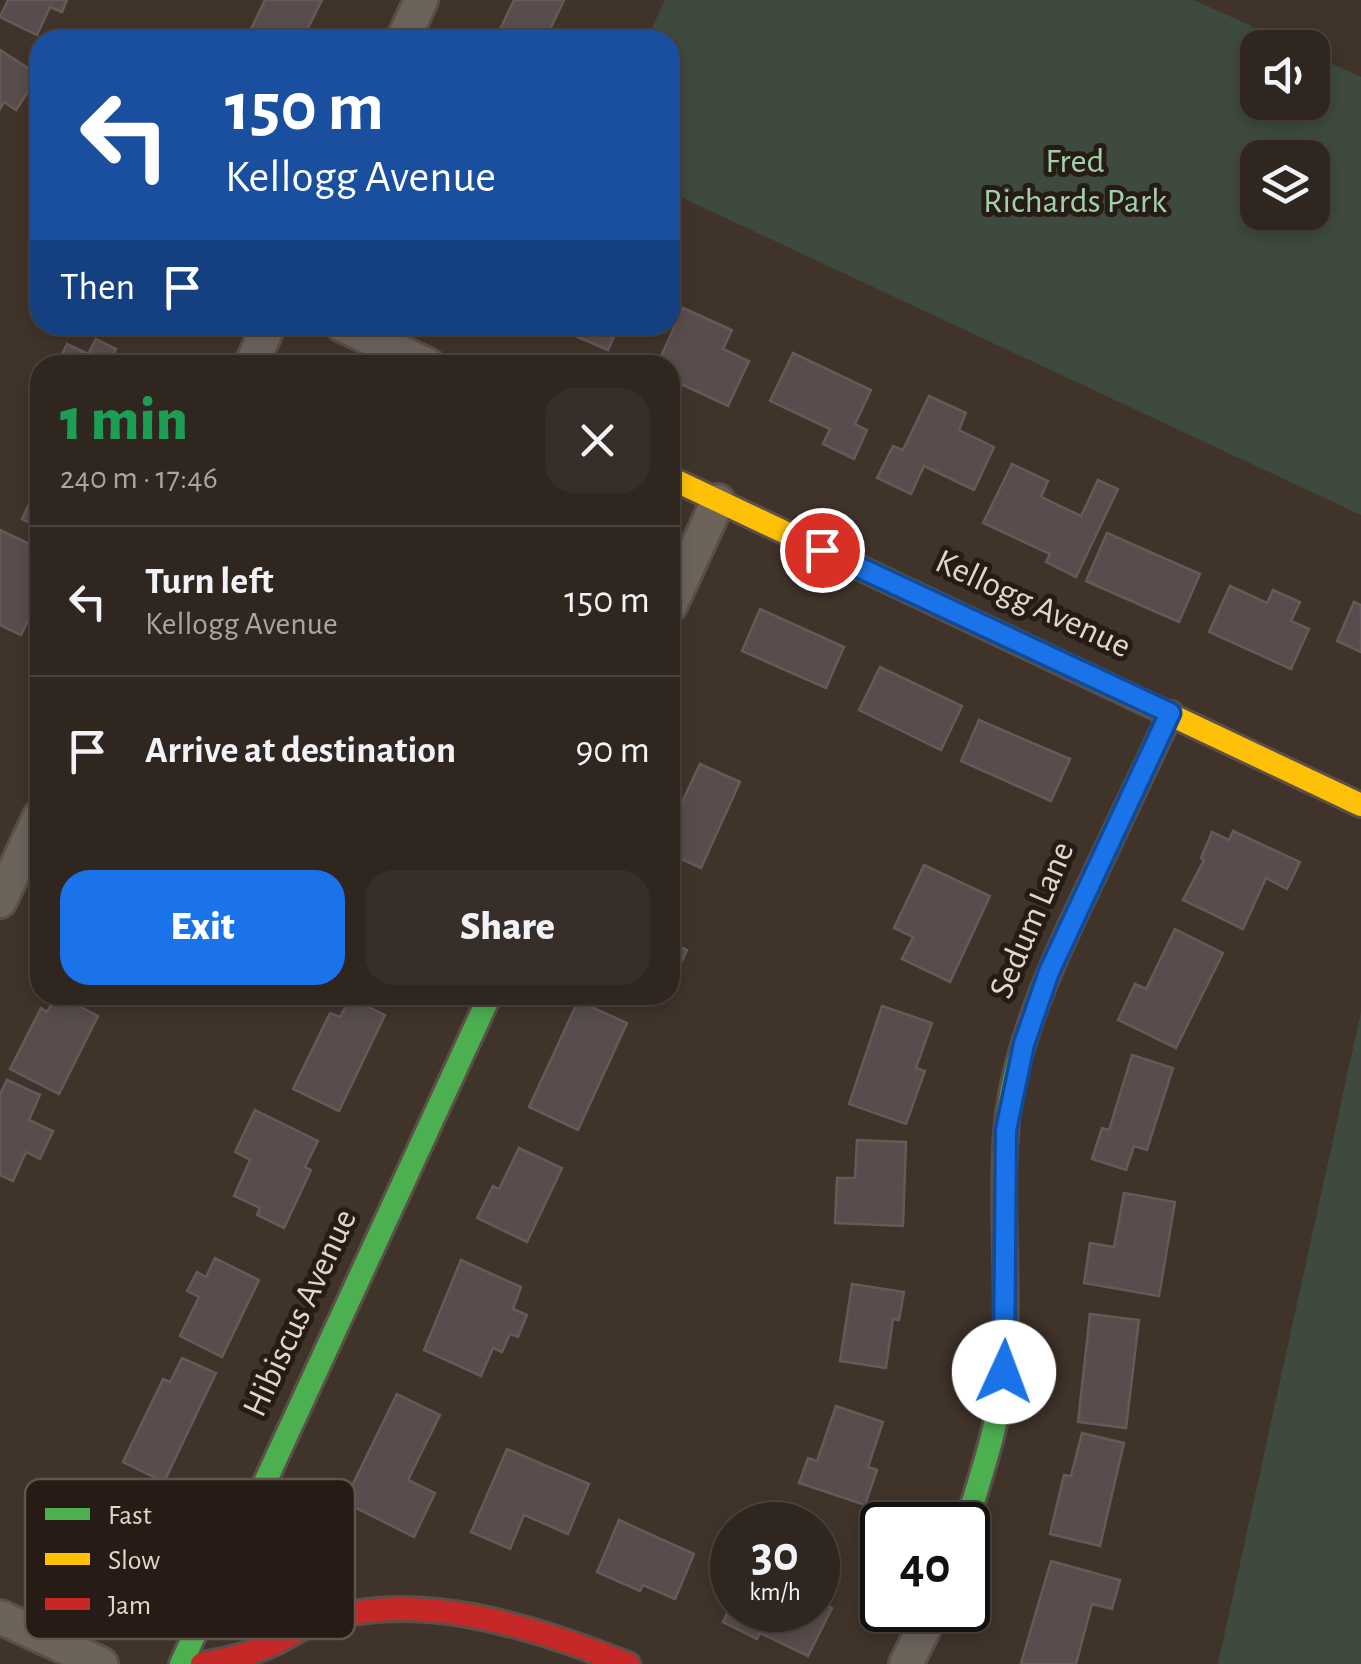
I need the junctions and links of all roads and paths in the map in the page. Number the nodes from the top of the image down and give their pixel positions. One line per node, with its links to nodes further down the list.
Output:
1 (422, 0): 2 (street)
2 (408, 30)
3 (364, 335): 4 (street)
4 (406, 355)
5 (680, 483): 6 (street, Kellogg Avenue)
6 (718, 501): 7 (street); 8 (street, Kellogg Avenue)
7 (680, 584)
8 (1170, 713): 9 (street, Kellogg Avenue); 14 (street, Sedum Lane)
9 (1361, 804)
10 (30, 837): 11 (street)
11 (0, 901)
12 (485, 1005): 13 (street, Hibiscus Avenue)
13 (266, 1479)
14 (973, 1502)
15 (355, 1614): 25 (street)
16 (0, 1617): 17 (street)
17 (25, 1629)
18 (922, 1632): 26 (street)
19 (47, 1639): 22 (street)
20 (193, 1639): 23 (street, Hibiscus Avenue)
21 (282, 1639): 24 (street)
22 (100, 1664)
23 (181, 1664)
24 (202, 1664)
25 (628, 1664)
26 (906, 1664)

